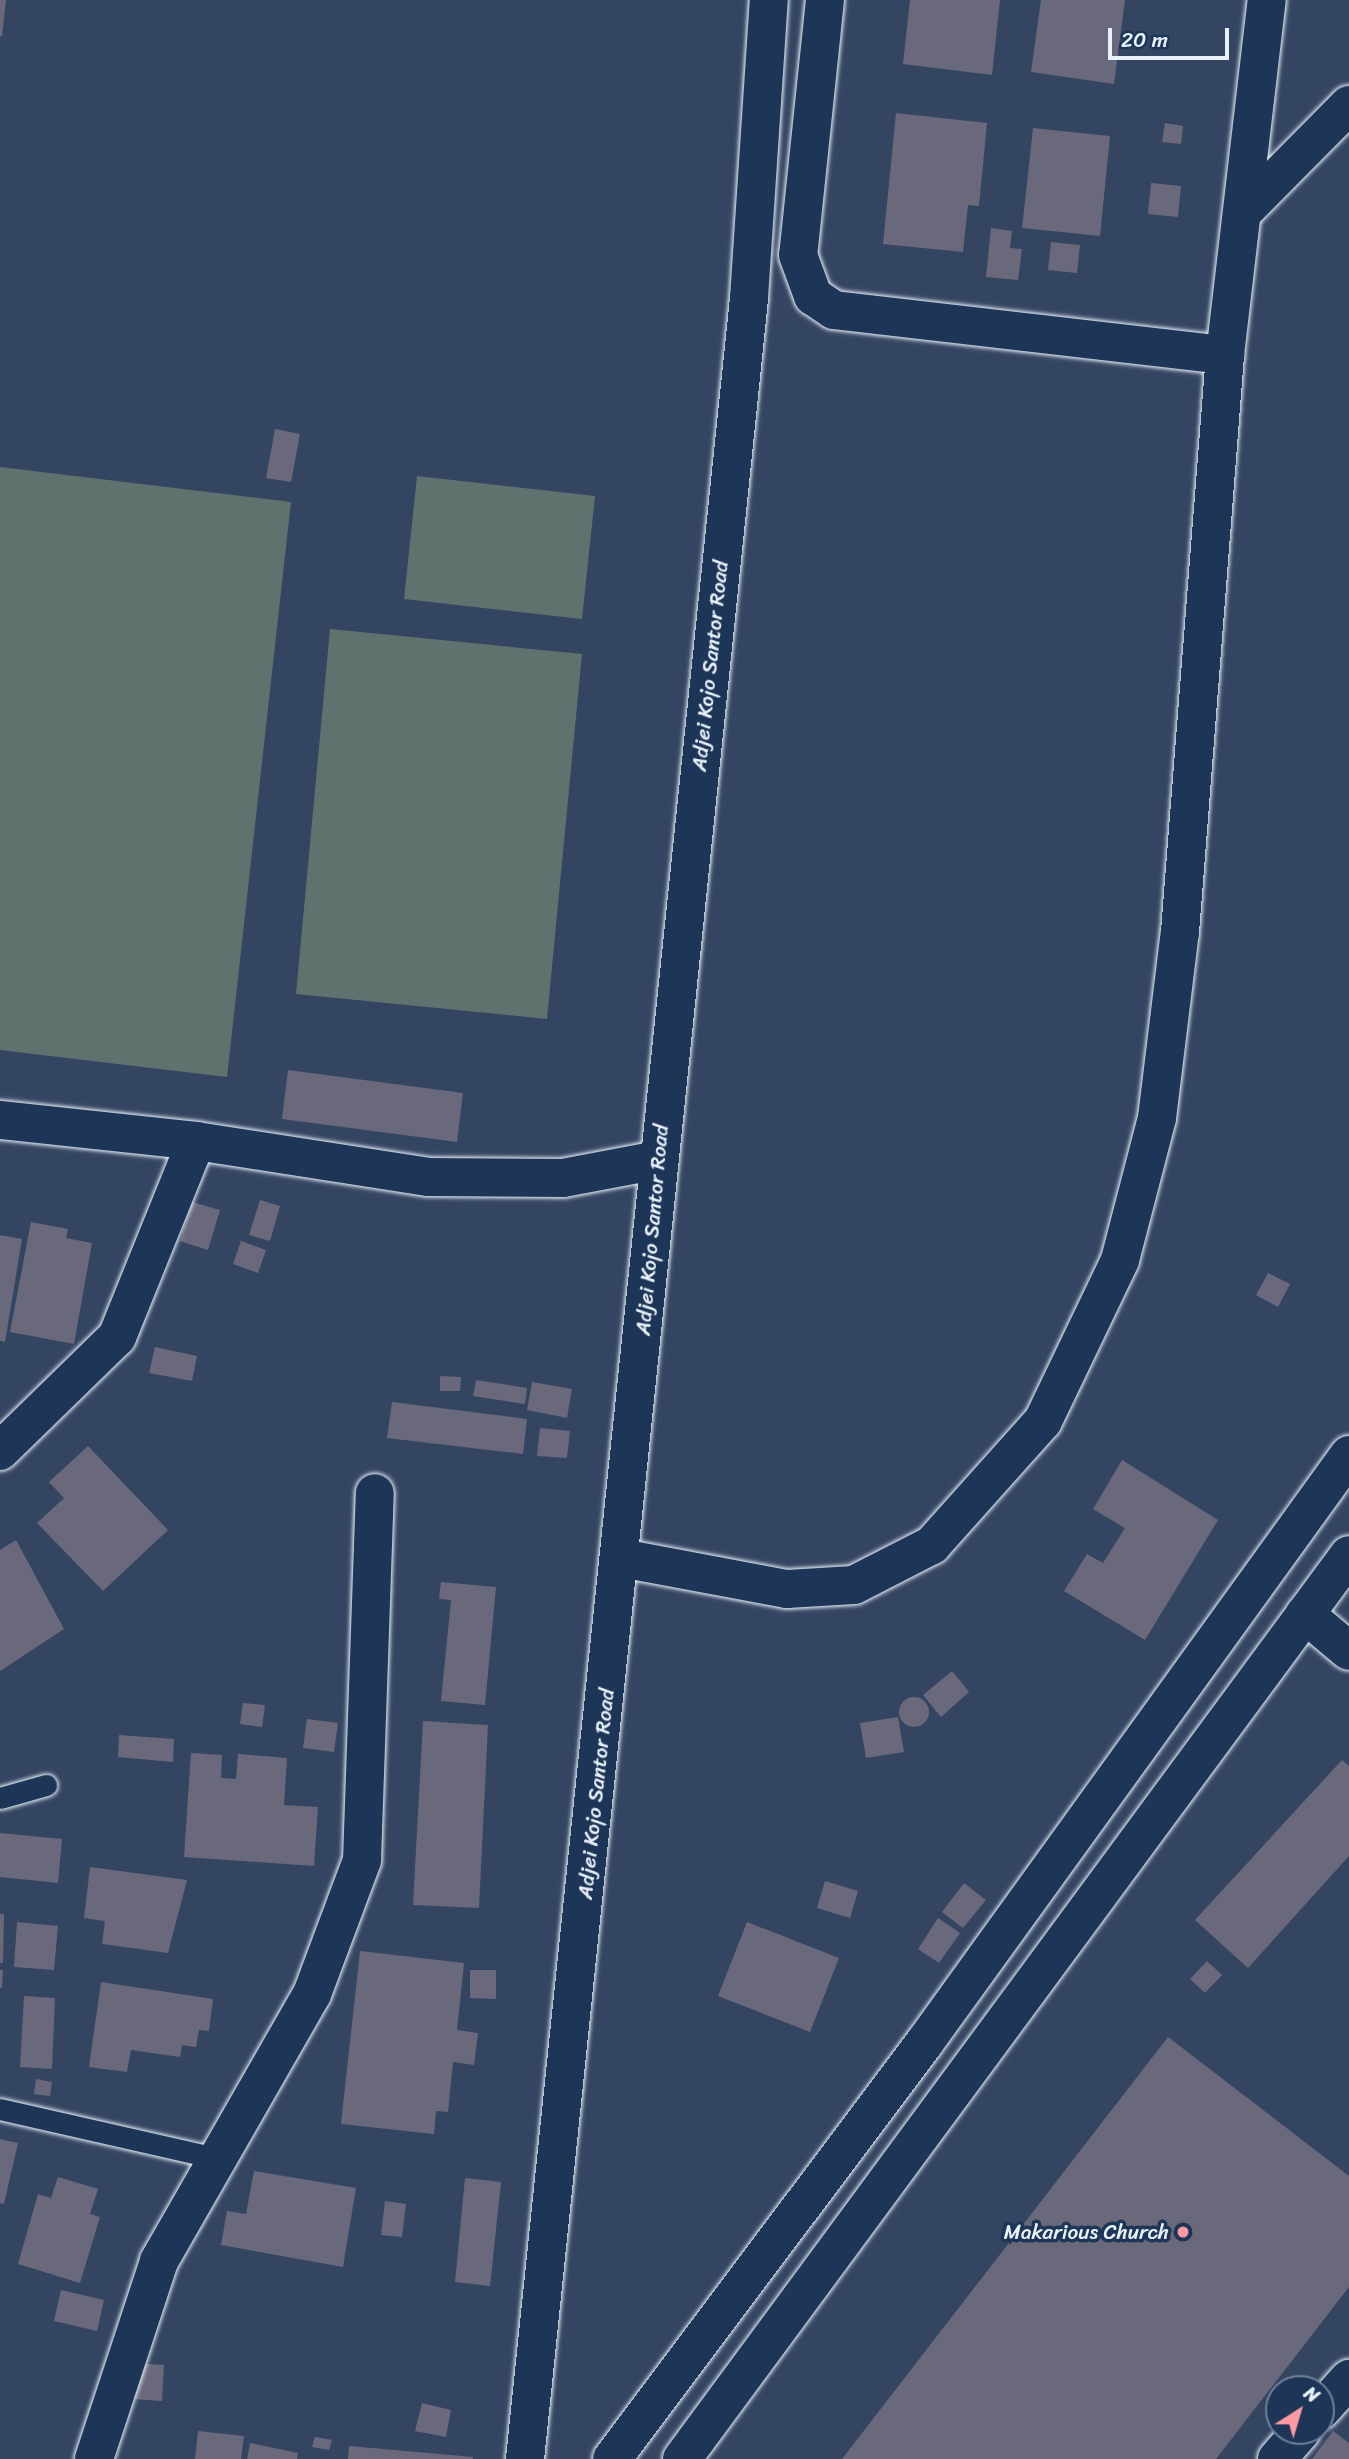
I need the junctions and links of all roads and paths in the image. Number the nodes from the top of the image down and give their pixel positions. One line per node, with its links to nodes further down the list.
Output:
1 (769, 0): 9 (street, Adjei Kojo Santor Road)
2 (825, 0): 6 (street)
3 (1267, 0): 5 (street)
4 (1349, 105): 5 (street)
5 (1247, 208): 6 (street)
6 (1225, 355): 14 (street)
7 (0, 1121): 8 (street)
8 (196, 1141): 9 (street); 10 (street)
9 (658, 1160): 14 (street, Adjei Kojo Santor Road)
10 (0, 1451)
11 (1349, 1455): 26 (street)
12 (375, 1493): 20 (street)
13 (1349, 1555): 15 (street)
14 (621, 1558): 25 (street, Adjei Kojo Santor Road)
15 (1305, 1614): 16 (street); 27 (street)
16 (1349, 1651)
17 (46, 1786): 18 (lane)
18 (0, 1798)
19 (0, 2109): 20 (lane)
20 (215, 2158): 24 (street)
21 (1349, 2379): 22 (street)
22 (1335, 2394)
23 (1289, 2445): 28 (street)
24 (94, 2459)
25 (525, 2459)
26 (612, 2459)
27 (682, 2459)
28 (1277, 2459)

